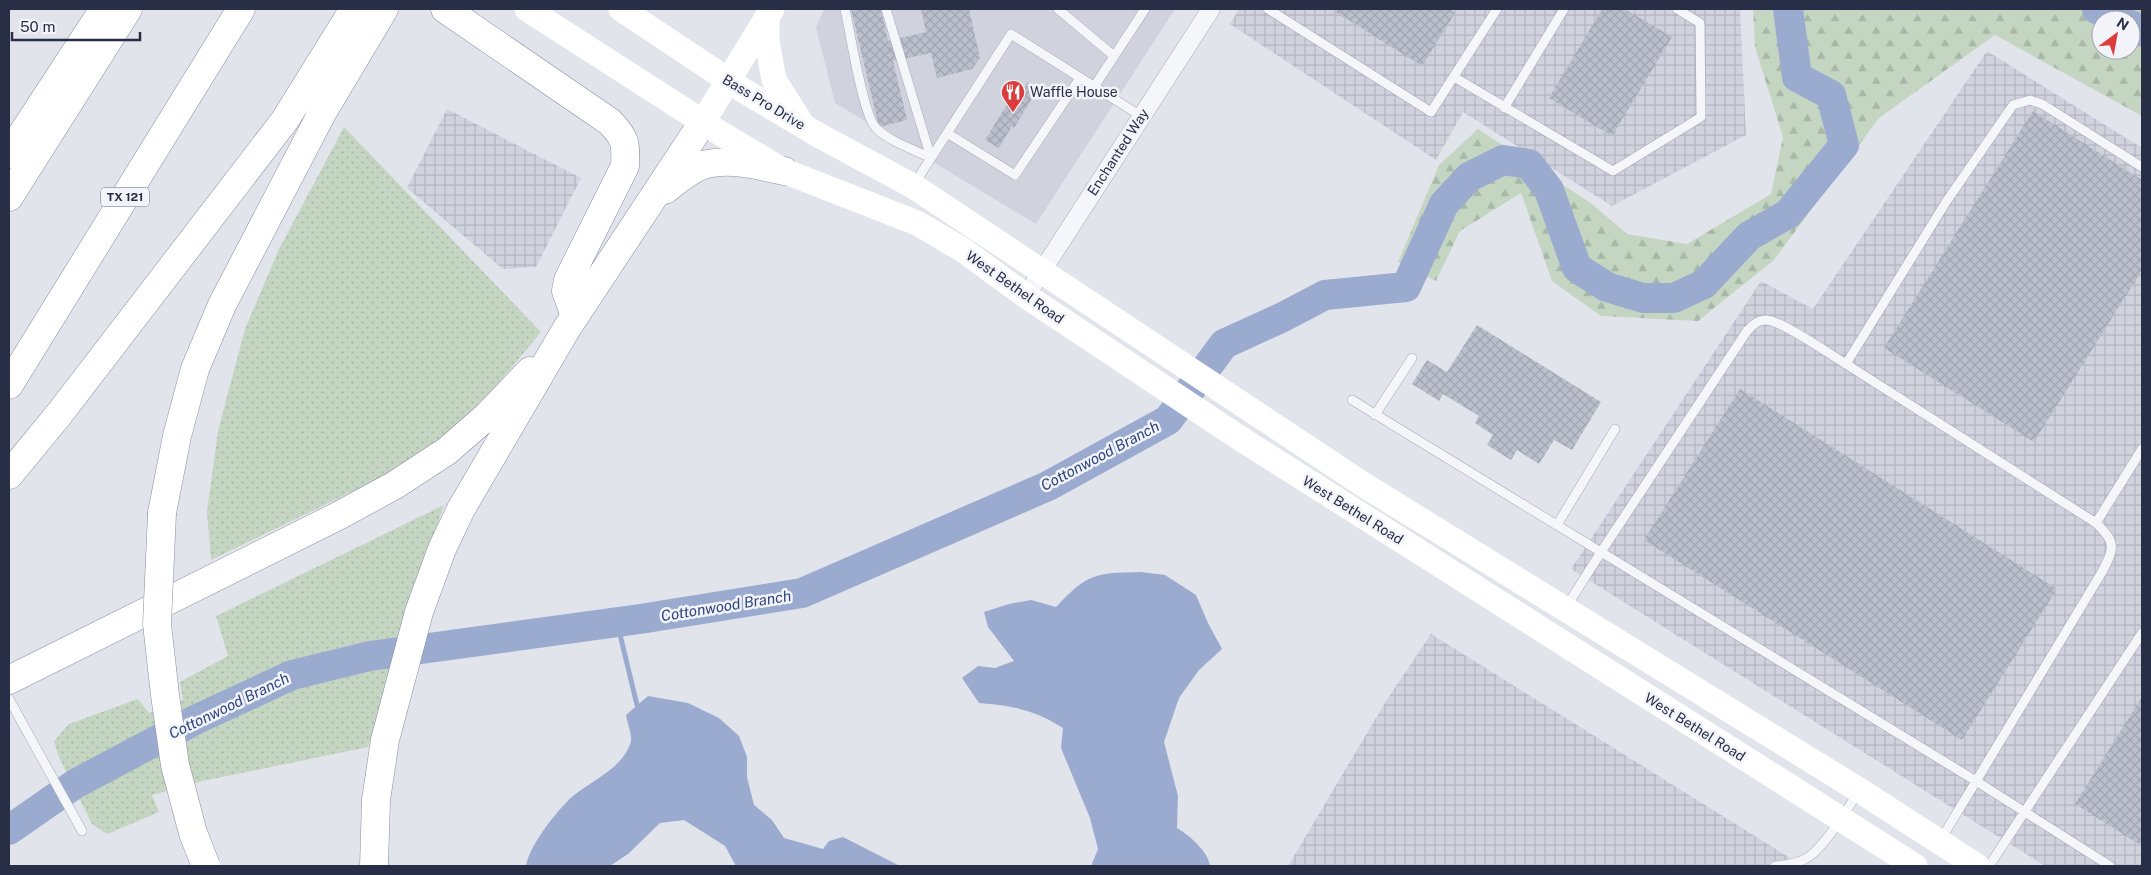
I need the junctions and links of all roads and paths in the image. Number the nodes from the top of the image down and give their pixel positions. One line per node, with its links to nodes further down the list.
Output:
1 (104, 9): 30 (highway)
2 (128, 9): 35 (highway)
3 (241, 9): 42 (highway, TX 121)
4 (354, 9): 47 (highway)
5 (384, 9): 62 (highway, bridge)
6 (445, 9): 39 (highway)
7 (527, 9): 27 (main road)
8 (621, 9): 23 (main road, Bass Pro Drive)
9 (845, 9): 31 (lane)
10 (886, 9): 31 (lane)
11 (1058, 9): 20 (lane)
12 (1133, 9): 18 (lane)
13 (1211, 9): 26 (street, Enchanted Way)
14 (1268, 9): 21 (lane)
15 (1497, 9): 21 (lane)
16 (1564, 9): 25 (lane)
17 (1678, 9): 25 (lane)
18 (1143, 12): 20 (lane)
19 (769, 13): 23 (main road); 28 (main road)
20 (1114, 56): 24 (lane)
21 (1454, 77): 25 (lane)
22 (1080, 78): 24 (lane); 29 (lane); 29 (lane)
23 (727, 80): 27 (main road); 28 (main road, Bass Pro Drive)
24 (1094, 87): 26 (lane)
25 (1504, 108)
26 (1142, 116): 37 (street, Enchanted Way)
27 (703, 122): 33 (main road); 36 (highway)
28 (803, 125): 34 (main road, Bass Pro Drive)
29 (947, 133): 31 (lane)
30 (9, 154)
31 (931, 158): 34 (lane)
32 (2142, 167): 41 (lane)
33 (784, 171): 36 (highway); 38 (main road, West Bethel Road)
34 (913, 186): 37 (main road, West Bethel Road)
35 (9, 197)
36 (654, 198): 39 (highway)
37 (1042, 271): 38 (street, Enchanted Way); 51 (main road, West Bethel Road)
38 (1026, 296): 53 (main road, West Bethel Road)
39 (571, 322): 54 (highway); 63 (highway)
40 (1412, 358): 44 (lane)
41 (1846, 364): 48 (lane); 50 (lane)
42 (9, 385)
43 (1352, 400): 44 (lane)
44 (1375, 415): 49 (lane)
45 (1615, 430): 49 (lane)
46 (2142, 449): 48 (lane)
47 (9, 475)
48 (2096, 523): 56 (lane)
49 (1557, 524): 50 (lane)
50 (1602, 552): 51 (lane); 56 (lane)
51 (1565, 609): 53 (main road); 57 (main road, West Bethel Road)
52 (2142, 633): 58 (lane)
53 (1549, 634): 59 (main road, West Bethel Road)
54 (9, 680)
55 (9, 699): 60 (lane)
56 (1976, 780): 58 (lane); 61 (lane)
57 (1859, 790): 59 (lane); 61 (main road, West Bethel Road)
58 (2024, 811): 67 (lane); 68 (lane)
59 (1841, 819): 64 (lane); 65 (main road, West Bethel Road)
60 (82, 832)
61 (1940, 842): 66 (main road, West Bethel Road)
62 (206, 866)
63 (374, 866)
64 (1775, 866)
65 (1915, 866)
66 (1977, 866)
67 (1989, 866)
68 (2110, 866)

